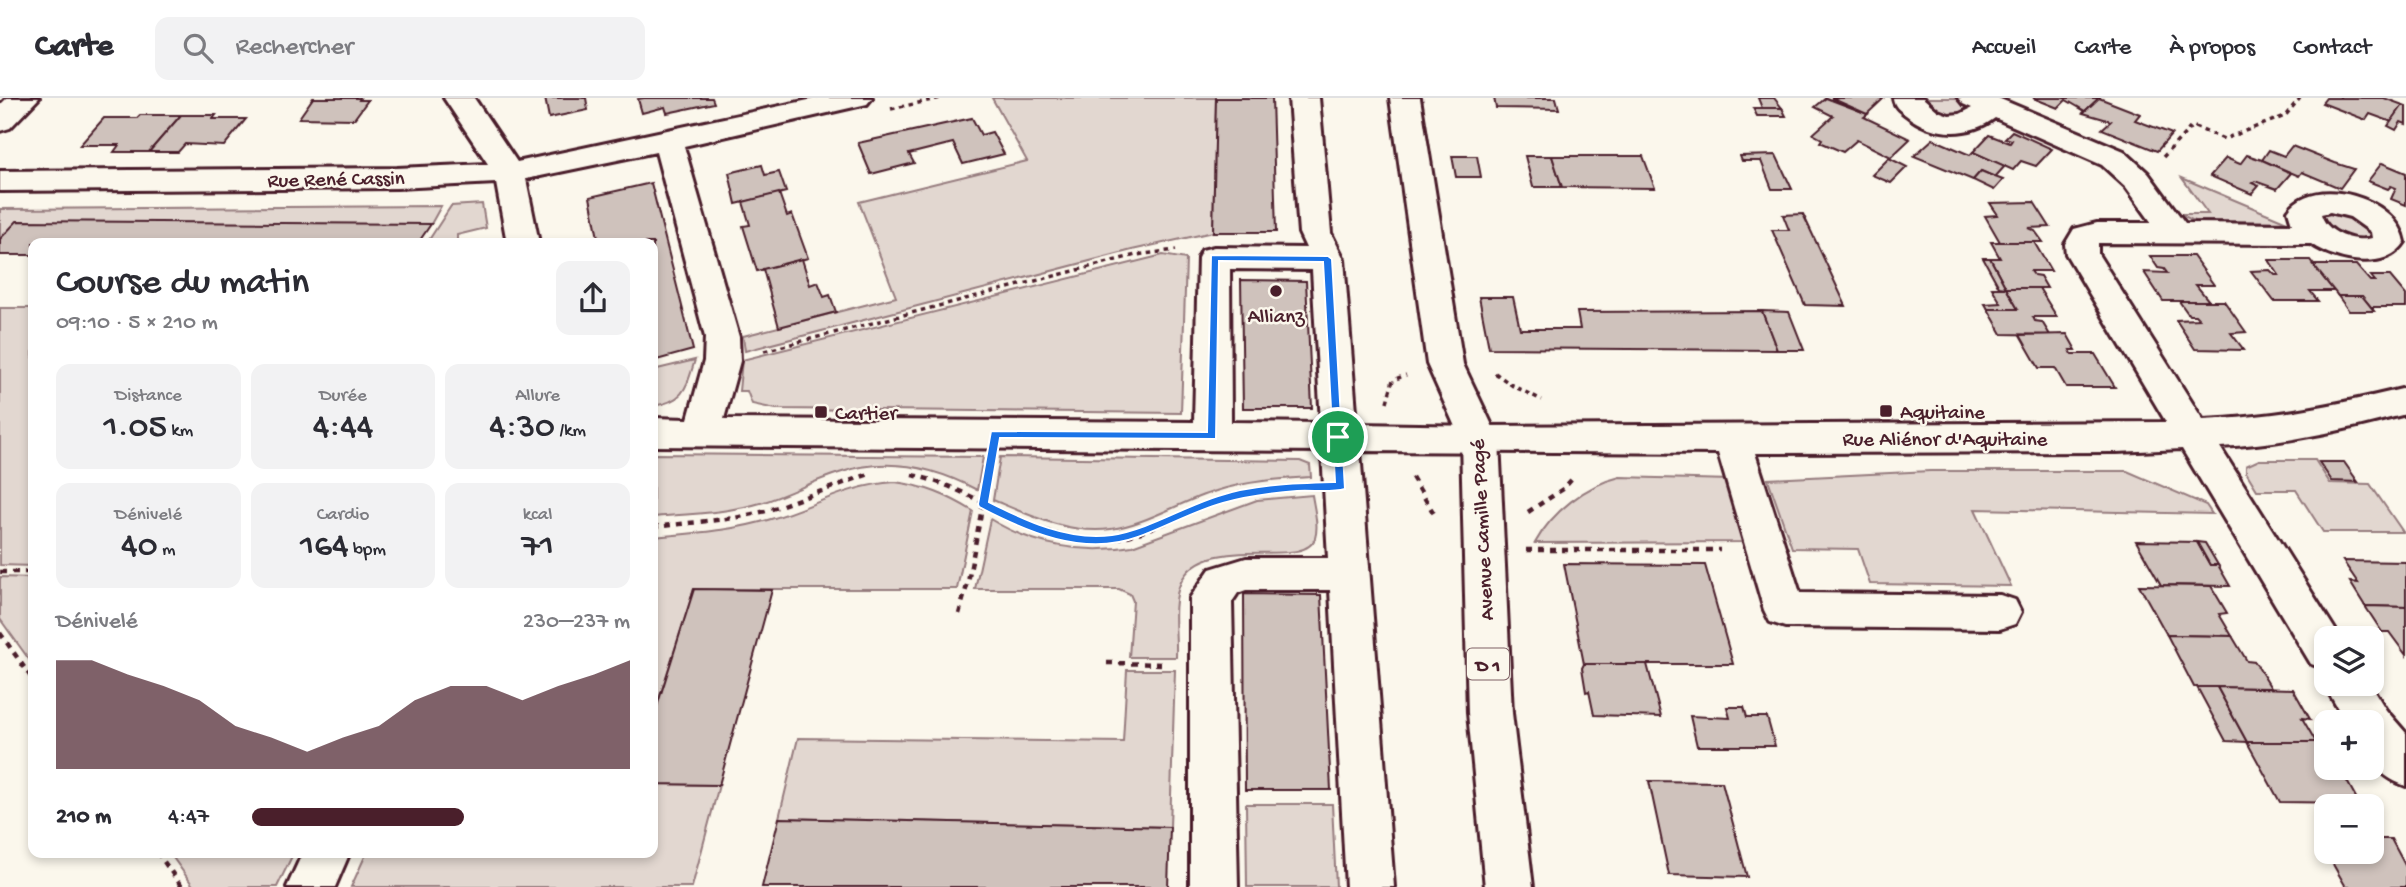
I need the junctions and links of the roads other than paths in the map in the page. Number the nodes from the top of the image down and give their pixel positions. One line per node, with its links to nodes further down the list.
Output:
1 (24, 98): 8 (street)
2 (459, 98): 10 (street)
3 (857, 98): 9 (street, Rue René Cassin)
4 (1304, 98): 15 (street)
5 (1405, 98): 23 (street, Avenue Camille Pagé / D 1)
6 (1908, 98): 7 (street)
7 (1983, 102): 12 (street)
8 (0, 122)
9 (668, 141): 10 (street, Rue René Cassin); 18 (street)
10 (509, 173): 11 (street, Rue René Cassin); 14 (street)
11 (0, 181)
12 (2176, 233): 13 (street); 21 (street)
13 (2318, 234)
14 (522, 238)
15 (1328, 259): 19 (street); 20 (street)
16 (2406, 401): 21 (street, Rue Aliénor d'Aquitaine)
17 (658, 432): 18 (street, Rue Aliénor d'Aquitaine)
18 (702, 433): 19 (street, Rue Aliénor d'Aquitaine)
19 (1212, 436): 20 (street, Rue Aliénor d'Aquitaine)
20 (1338, 437): 23 (street, Rue Aliénor d'Aquitaine); 24 (street)
21 (2196, 437): 22 (street, Rue Aliénor d'Aquitaine); 26 (street)
22 (1731, 438): 23 (street, Rue Aliénor d'Aquitaine); 25 (street)
23 (1480, 440): 33 (street, Avenue Camille Pagé / D 1)
24 (1349, 575): 31 (street); 32 (street)
25 (2000, 612)
26 (2314, 631)
27 (2384, 739): 28 (street)
28 (2406, 766)
29 (324, 858): 30 (street)
30 (312, 887)
31 (1214, 887)
32 (1370, 887)
33 (1509, 887)

